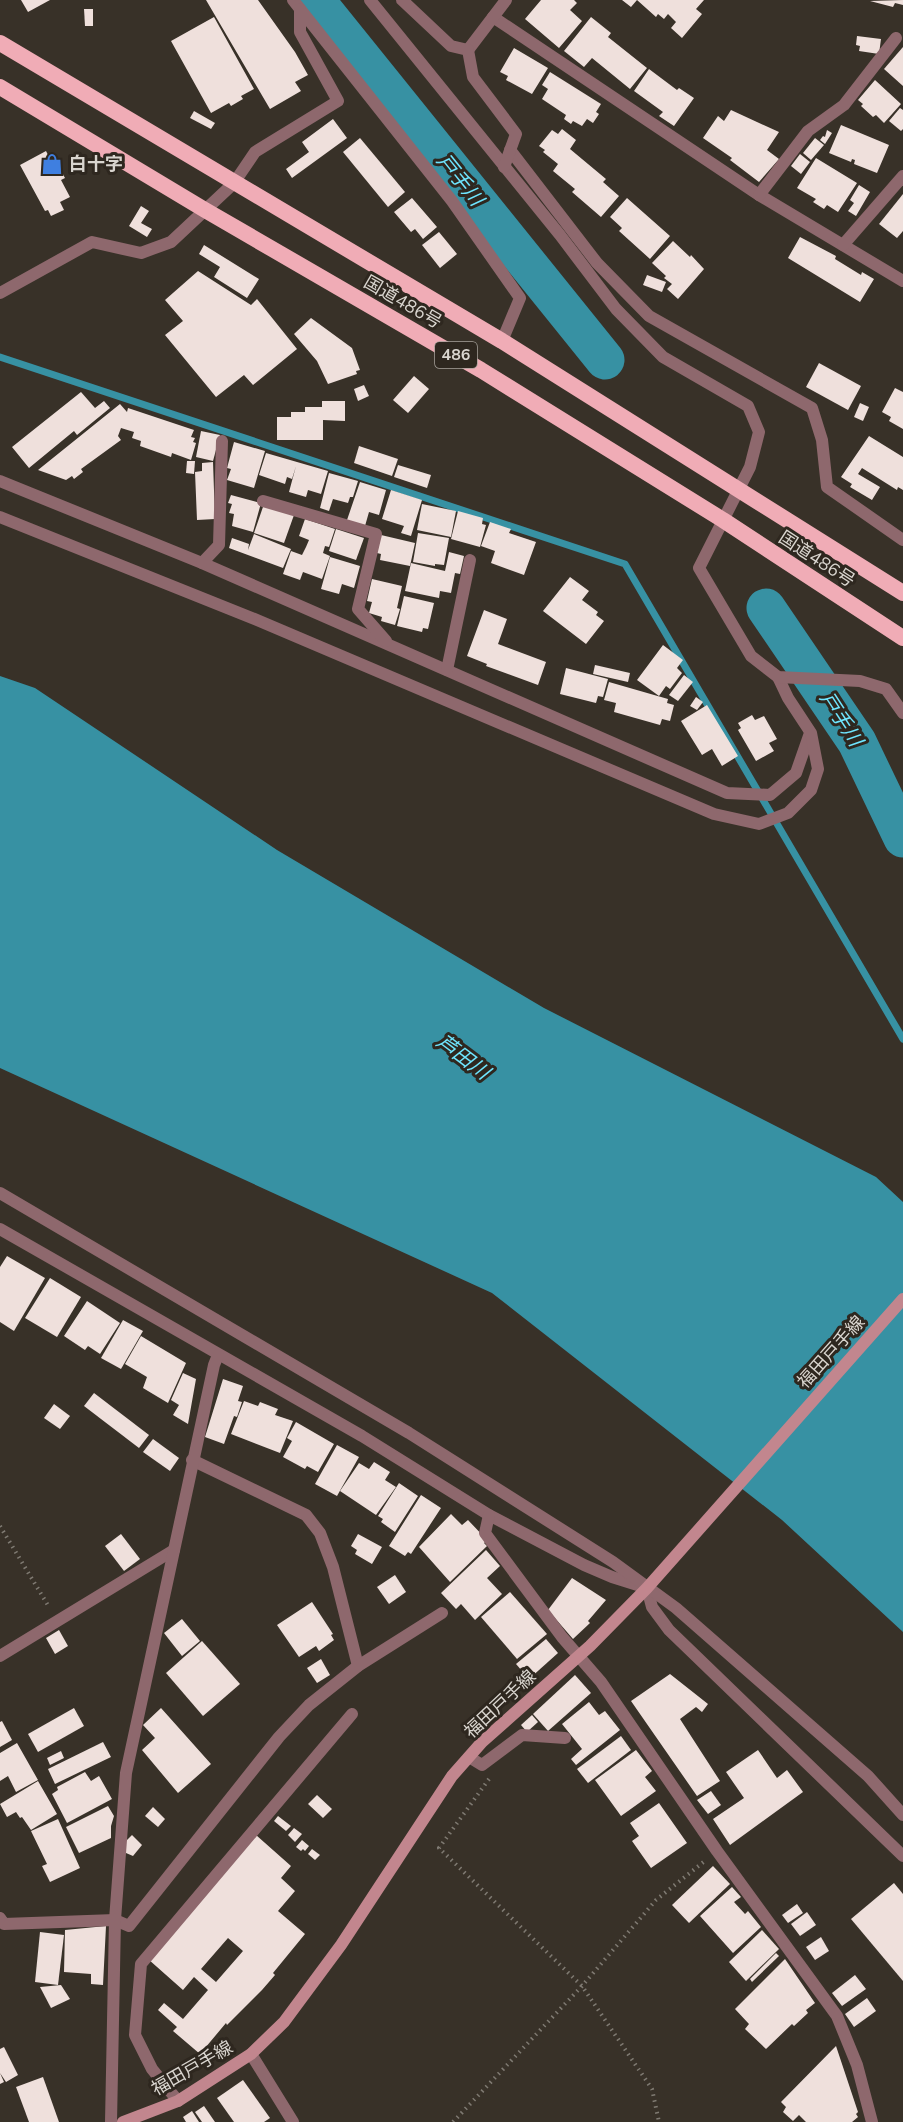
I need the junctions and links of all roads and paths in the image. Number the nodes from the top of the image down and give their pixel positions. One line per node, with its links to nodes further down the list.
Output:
1 (370, 0): 11 (street)
2 (402, 0): 8 (street)
3 (506, 0): 5 (street)
4 (296, 4): 13 (street); 19 (street)
5 (493, 17): 8 (street); 14 (street)
6 (896, 38): 14 (street)
7 (0, 43): 13 (highway, 国道486号 / 486)
8 (468, 50): 10 (street)
9 (0, 87): 15 (highway, 国道486号 / 486)
10 (510, 150): 11 (street); 26 (street)
11 (504, 167): 22 (street)
12 (903, 176): 16 (street)
13 (234, 183): 15 (street); 19 (highway, 国道486号 / 486)
14 (759, 195): 16 (street)
15 (205, 210): 18 (street); 25 (highway, 国道486号 / 486)
16 (843, 245): 17 (street)
17 (903, 281)
18 (0, 292)
19 (502, 341): 22 (highway, 国道486号 / 486)
20 (222, 441): 28 (street)
21 (0, 481): 28 (street)
22 (738, 489): 25 (street); 29 (highway, 国道486号 / 486)
23 (263, 501): 31 (street)
24 (0, 517): 35 (street)
25 (723, 520): 30 (highway, 国道486号 / 486); 33 (street)
26 (903, 540)
27 (470, 560): 32 (street)
28 (202, 563): 31 (street)
29 (903, 593)
30 (903, 638)
31 (388, 644): 32 (street)
32 (447, 670): 35 (street)
33 (778, 677): 34 (street); 35 (street)
34 (903, 713)
35 (811, 733)
36 (0, 1193): 44 (street)
37 (0, 1229): 39 (street)
38 (903, 1299): 44 (main road, 福田戸手線)
39 (218, 1355): 40 (street); 41 (street)
40 (192, 1460): 43 (street); 49 (street)
41 (489, 1515): 44 (street); 48 (street)
42 (0, 1526): 46 (path)
43 (174, 1550): 46 (street); 58 (street)
44 (651, 1583): 48 (main road, 福田戸手線); 54 (street); 56 (street)
45 (442, 1613): 49 (street)
46 (57, 1621): 47 (street)
47 (0, 1656)
48 (579, 1656): 52 (main road, 福田戸手線); 55 (street)
49 (358, 1666): 58 (street)
50 (352, 1714): 61 (street)
51 (565, 1738): 52 (street)
52 (469, 1757): 60 (main road, 福田戸手線)
53 (494, 1773): 59 (path)
54 (903, 1815)
55 (717, 1851): 59 (path); 67 (street)
56 (903, 1856)
57 (0, 1918): 58 (street)
58 (115, 1920): 62 (street)
59 (582, 1986): 65 (path); 66 (path)
60 (250, 2054): 61 (main road, 福田戸手線); 64 (street)
61 (178, 2101): 63 (main road, 福田戸手線)
62 (111, 2122)
63 (123, 2122)
64 (293, 2122)
65 (453, 2122)
66 (659, 2122)
67 (872, 2122)

